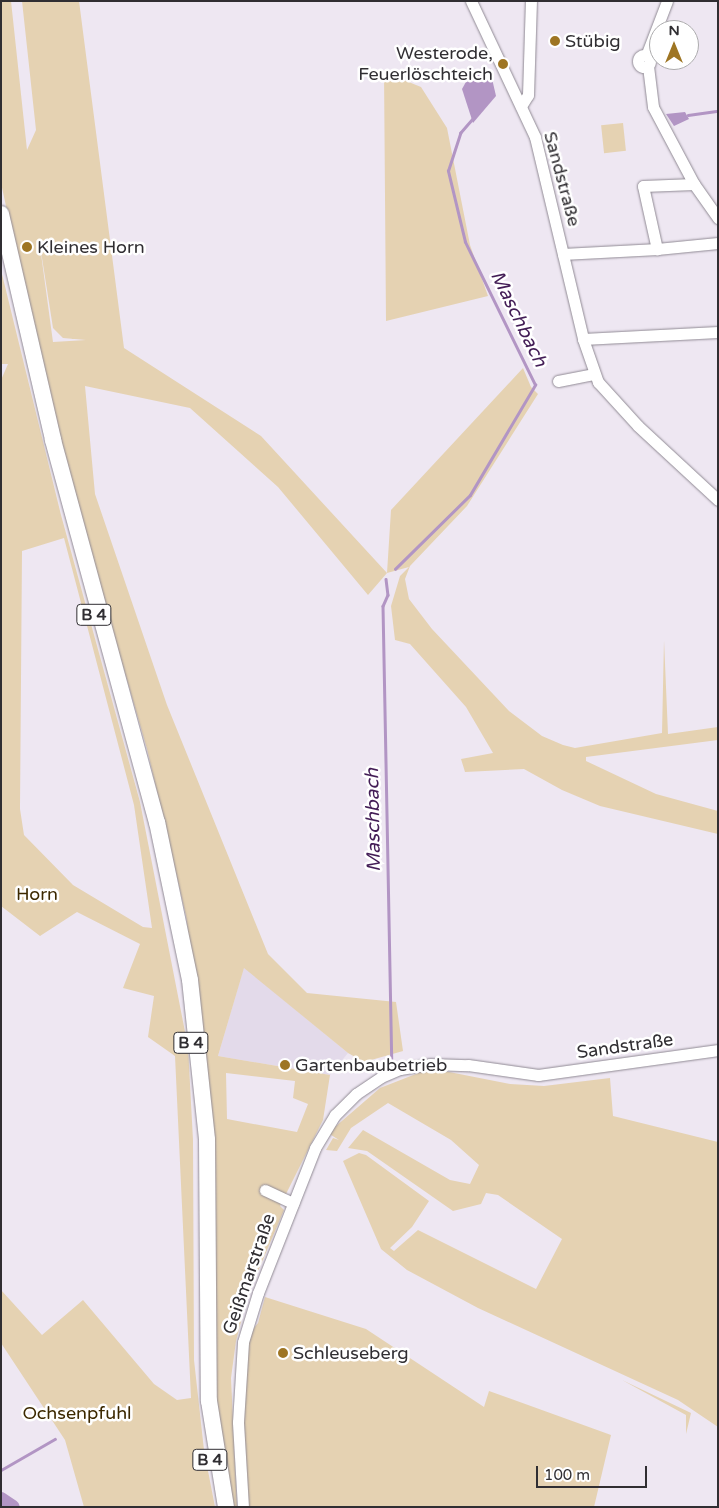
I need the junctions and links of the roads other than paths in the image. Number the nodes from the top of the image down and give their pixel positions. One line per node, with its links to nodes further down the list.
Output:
1 (471, 1): 4 (street, Sandstraße)
2 (531, 1): 4 (street)
3 (667, 1): 5 (street)
4 (520, 106): 11 (street, Sandstraße)
5 (694, 184): 7 (street); 9 (street)
6 (1, 214): 13 (highway, B 4)
7 (718, 218)
8 (718, 243): 9 (street)
9 (657, 249): 11 (street)
10 (1, 250): 13 (highway, B 4)
11 (563, 254): 14 (street, Sandstraße)
12 (718, 332): 14 (street)
13 (24, 334): 20 (highway, B 4)
14 (583, 339): 15 (street, Sandstraße)
15 (594, 374): 16 (street); 17 (street, Sandstraße)
16 (558, 381)
17 (718, 500)
18 (718, 1050): 19 (street, Sandstraße)
19 (538, 1075): 22 (street, Geißmarstraße)
20 (204, 1185): 23 (highway, B 4); 24 (highway, B 4)
21 (265, 1190): 22 (street, Geißmarstraße)
22 (293, 1203): 25 (street, Geißmarstraße)
23 (220, 1507)
24 (226, 1507)
25 (243, 1507)

